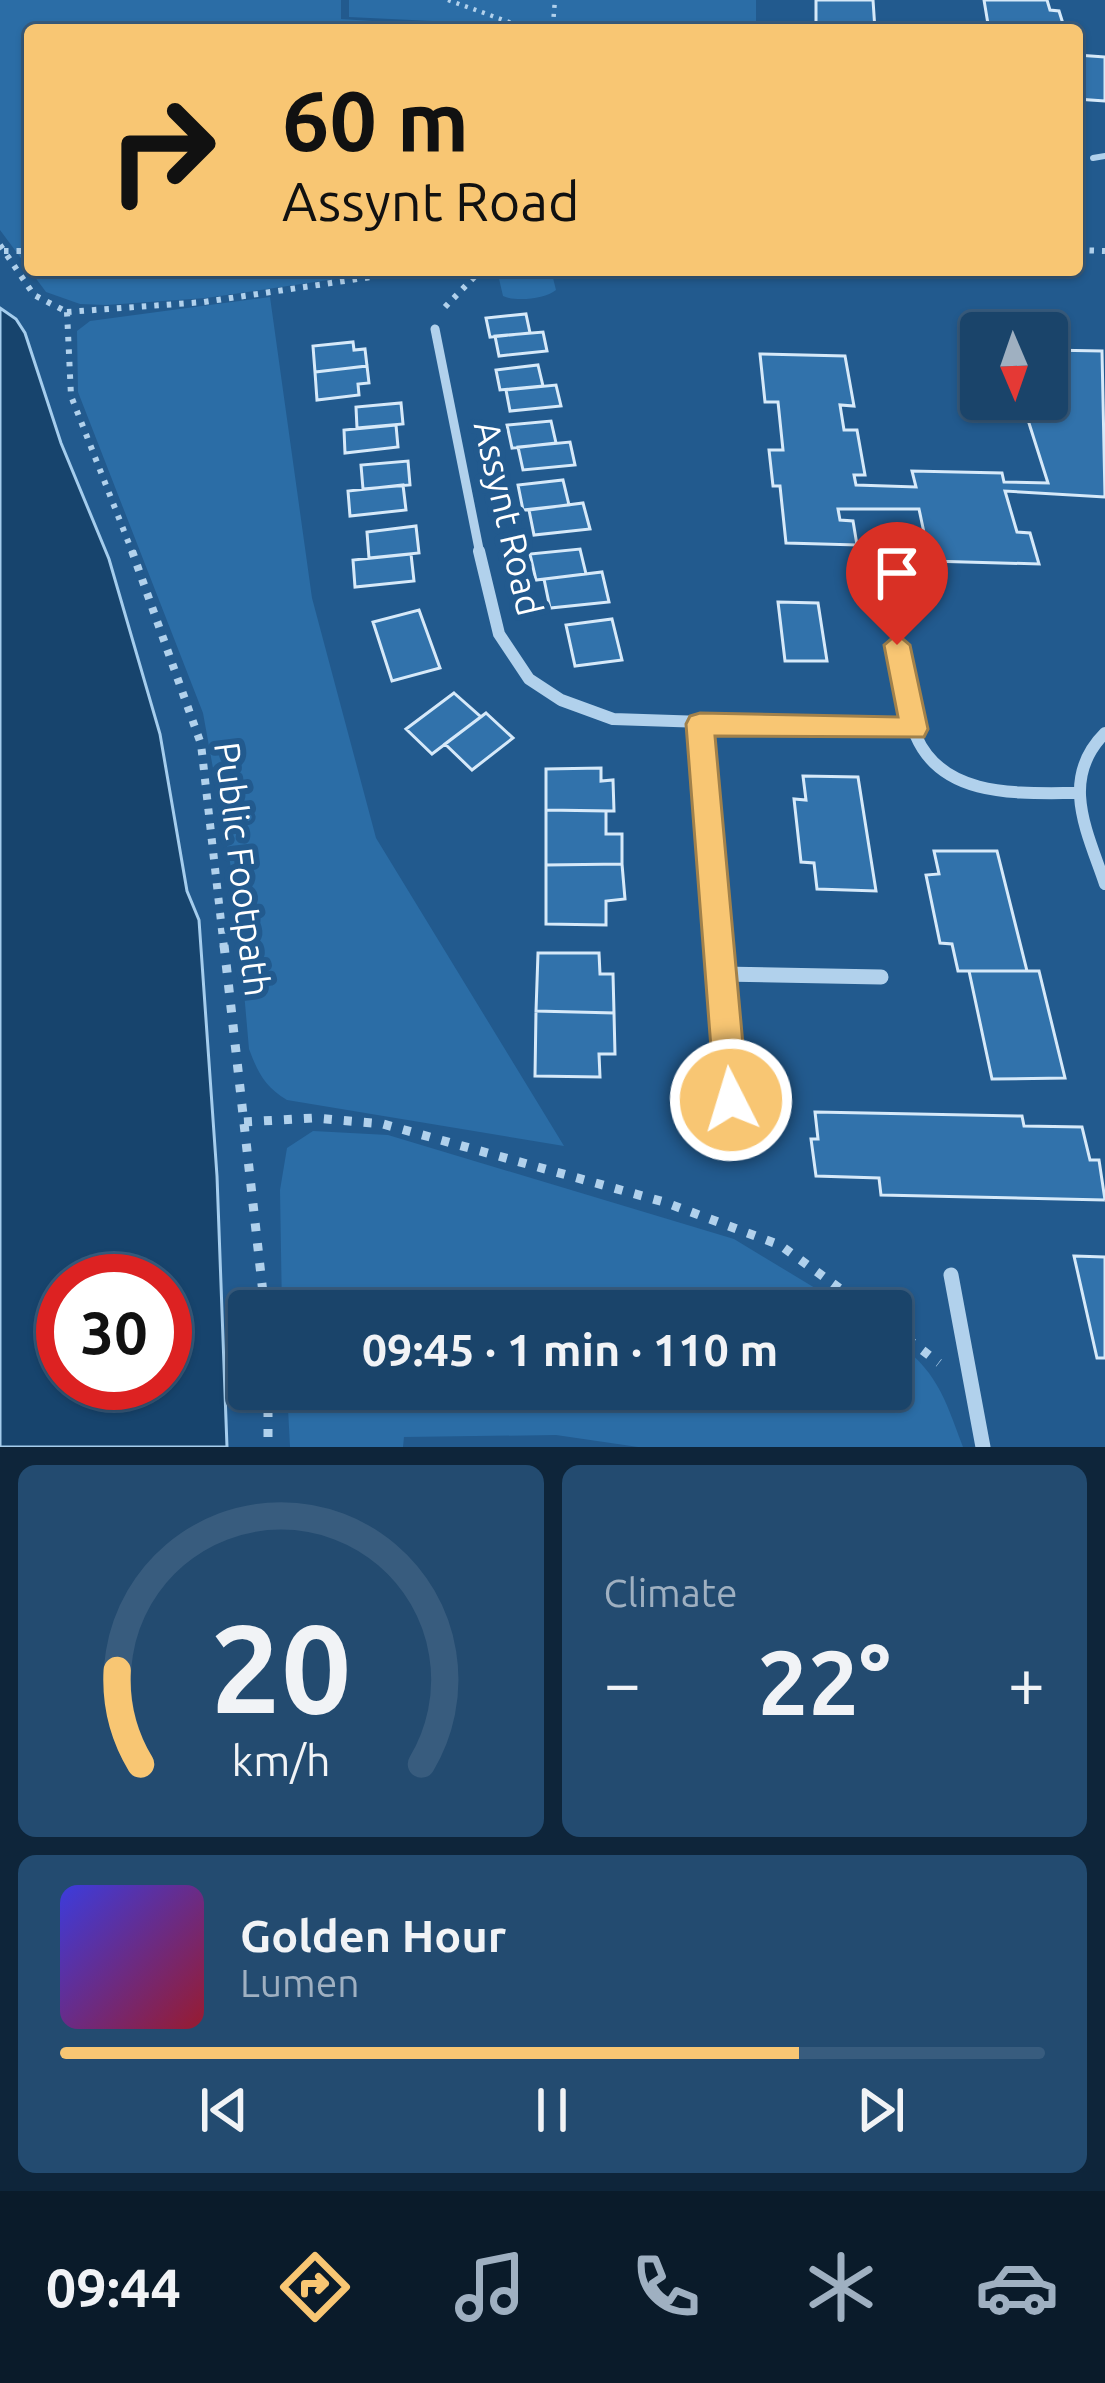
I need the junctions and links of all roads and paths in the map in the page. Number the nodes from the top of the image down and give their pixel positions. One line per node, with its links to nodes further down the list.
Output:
1 (448, 0): 2 (path)
2 (510, 24)
3 (1105, 156): 4 (lane)
4 (1093, 158)
5 (2, 248): 8 (path)
6 (378, 276): 8 (path)
7 (475, 276): 9 (path)
8 (67, 312): 20 (path, Public Footpath)
9 (435, 329): 12 (street, Assynt Road)
10 (883, 574): 11 (lane)
11 (904, 680): 13 (street)
12 (700, 724): 13 (street, Assynt Road); 17 (street)
13 (914, 729): 15 (street)
14 (1105, 733): 15 (street)
15 (1077, 793): 16 (street)
16 (1105, 884)
17 (721, 974): 18 (street); 19 (street)
18 (881, 976)
19 (731, 1100)
20 (244, 1123): 22 (path, Public Footpath); 23 (path)
21 (951, 1275): 26 (street)
22 (264, 1290)
23 (842, 1290)
24 (268, 1410): 25 (path)
25 (268, 1447)
26 (983, 1447)

